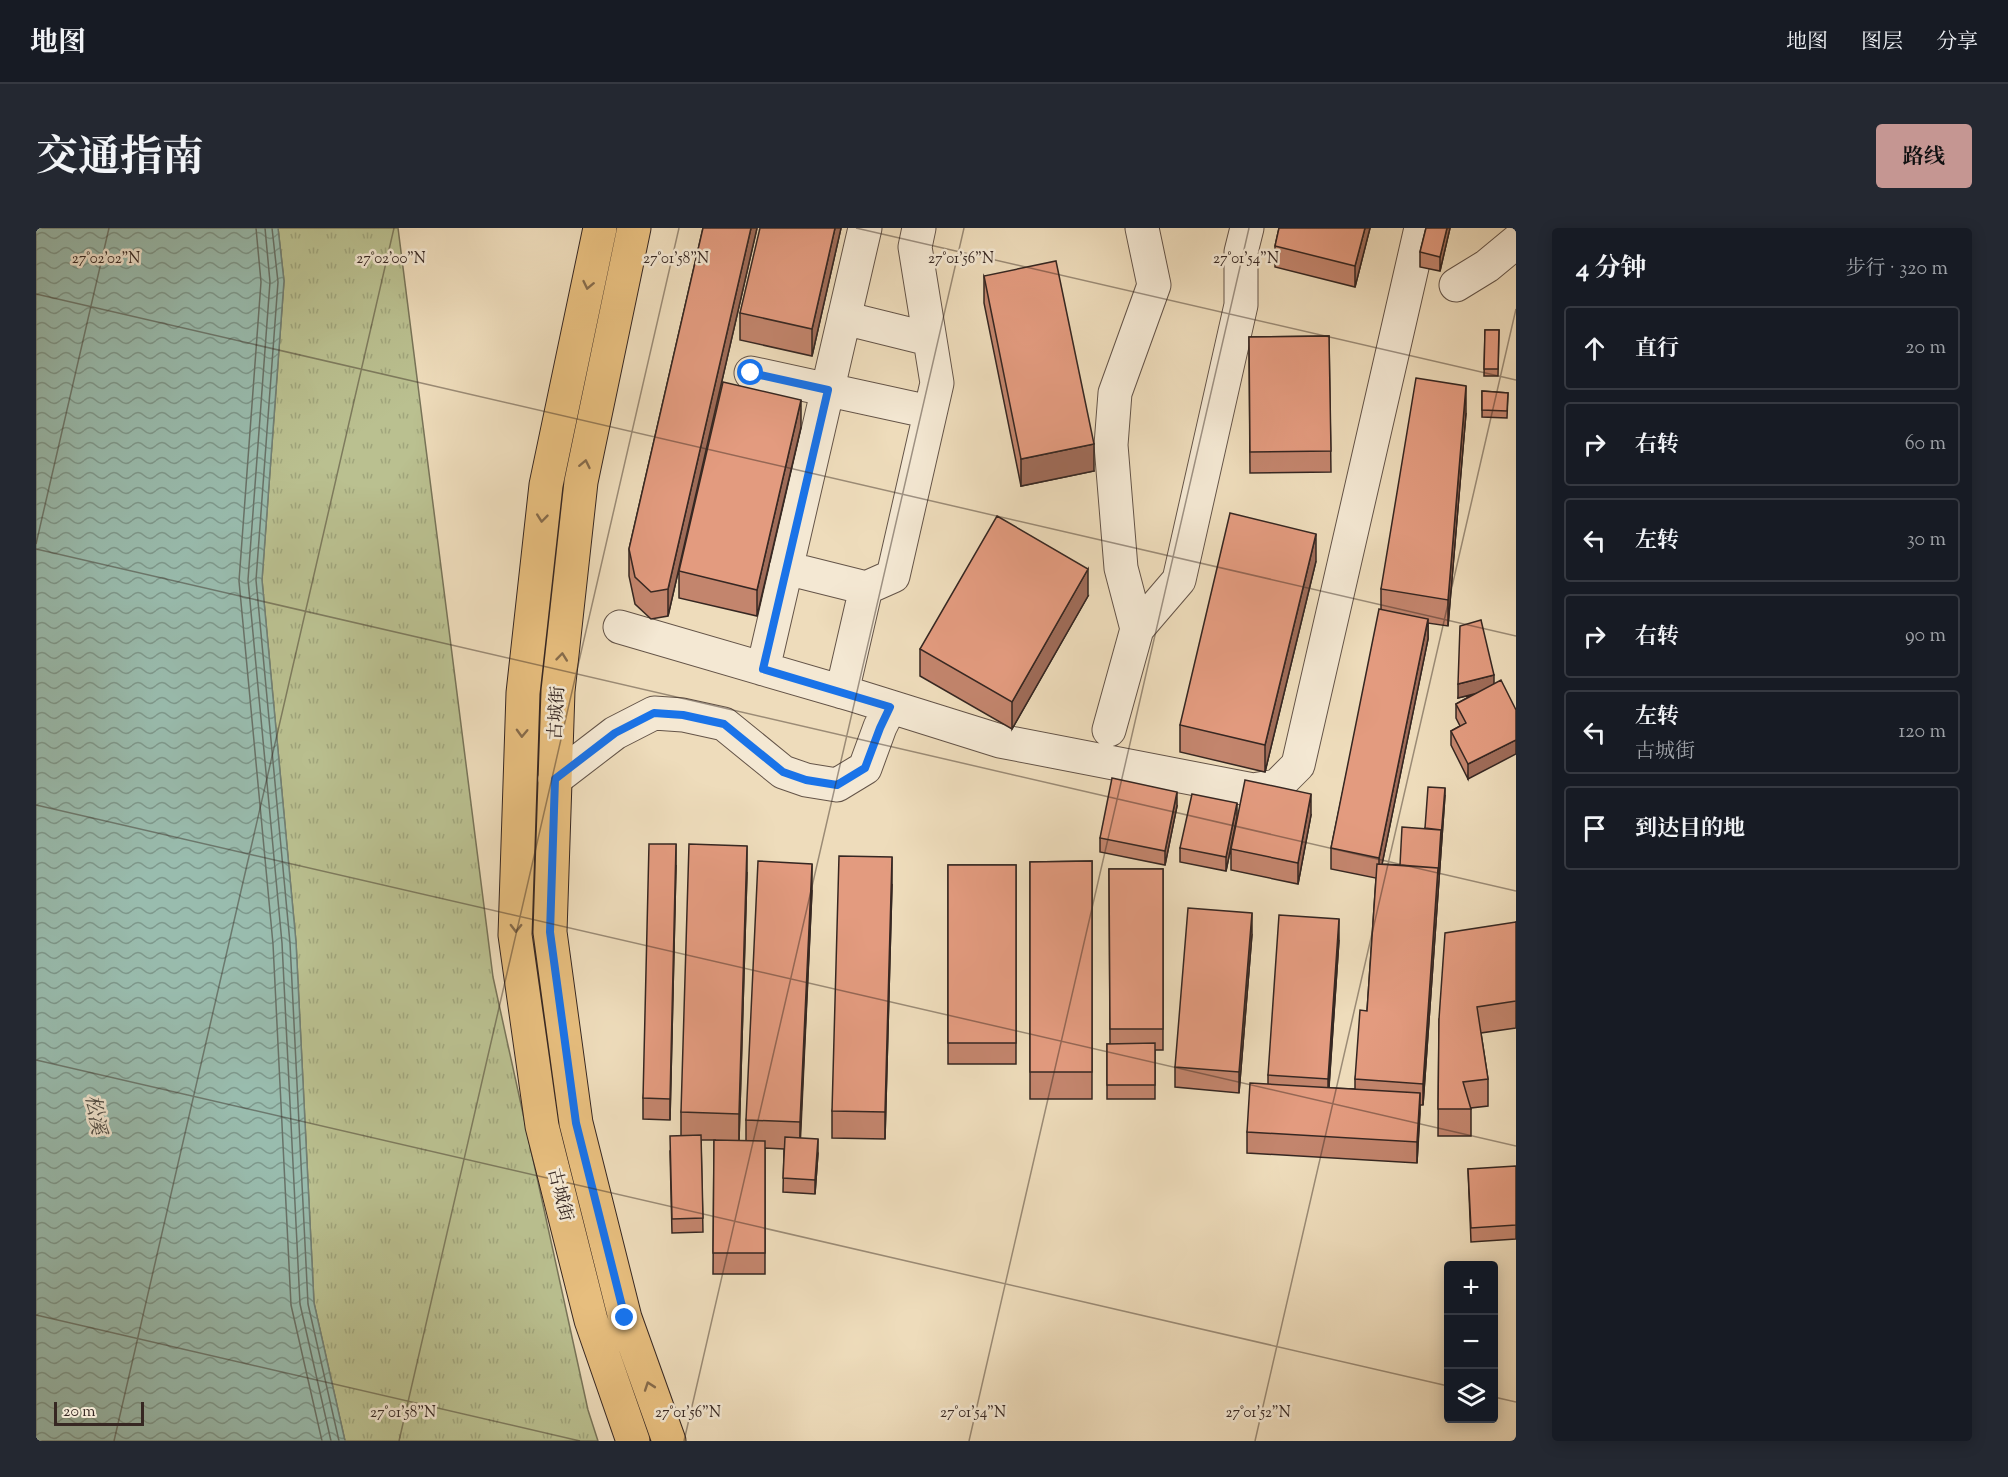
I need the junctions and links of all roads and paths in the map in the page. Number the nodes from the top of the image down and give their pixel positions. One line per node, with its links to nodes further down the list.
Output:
1 (600, 228): 26 (main road, 古城街, one-way to 26)
2 (634, 228): 25 (main road, 古城街, one-way to 2)
3 (865, 228): 10 (street)
4 (917, 228): 11 (street)
5 (1142, 228): 18 (street)
6 (1247, 228): 18 (street)
7 (1421, 228): 24 (street)
8 (1516, 242): 9 (street)
9 (1456, 285)
10 (844, 318): 11 (street); 13 (street)
11 (929, 339): 14 (street)
12 (751, 373): 13 (street)
13 (828, 390): 14 (street); 15 (street)
14 (930, 412): 16 (street)
15 (786, 568): 16 (street); 19 (street)
16 (867, 588): 20 (street)
17 (620, 627): 19 (street)
18 (1137, 629): 22 (street)
19 (763, 669): 20 (street)
20 (842, 692): 21 (street)
21 (890, 707): 23 (street); 25 (street)
22 (1109, 730): 23 (street); 24 (street)
23 (1049, 750): 24 (street)
24 (1158, 771)
25 (555, 779): 27 (main road, 古城街, one-way to 25)
26 (633, 1441)
27 (669, 1441)

